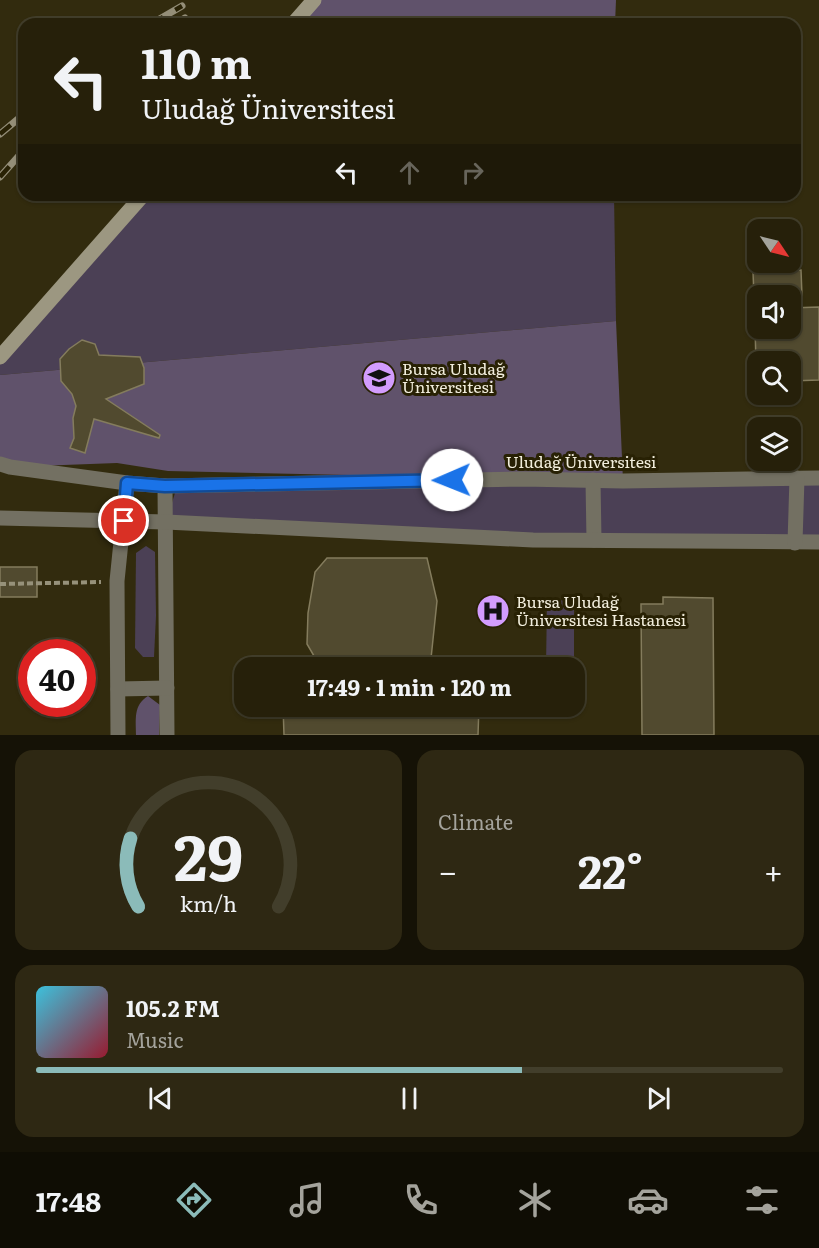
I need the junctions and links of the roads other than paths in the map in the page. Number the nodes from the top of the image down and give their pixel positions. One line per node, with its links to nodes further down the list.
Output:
1 (314, 0): 2 (main road)
2 (298, 18)
3 (138, 201): 4 (main road)
4 (0, 357)
5 (0, 464): 9 (street, Uludağ Üniversitesi)
6 (798, 478): 7 (street, Uludağ Üniversitesi); 8 (street, Uludağ Üniversitesi); 16 (street)
7 (819, 478)
8 (593, 480): 10 (street, Uludağ Üniversitesi); 14 (street)
9 (127, 483): 10 (street, Uludağ Üniversitesi); 12 (street)
10 (165, 486): 13 (street)
11 (0, 518): 12 (street)
12 (124, 521): 13 (street); 18 (street)
13 (166, 522): 14 (street); 17 (street)
14 (594, 540): 16 (street)
15 (819, 542): 16 (street)
16 (795, 543)
17 (167, 688): 18 (street); 20 (street)
18 (118, 689): 19 (street)
19 (118, 735)
20 (167, 735)

